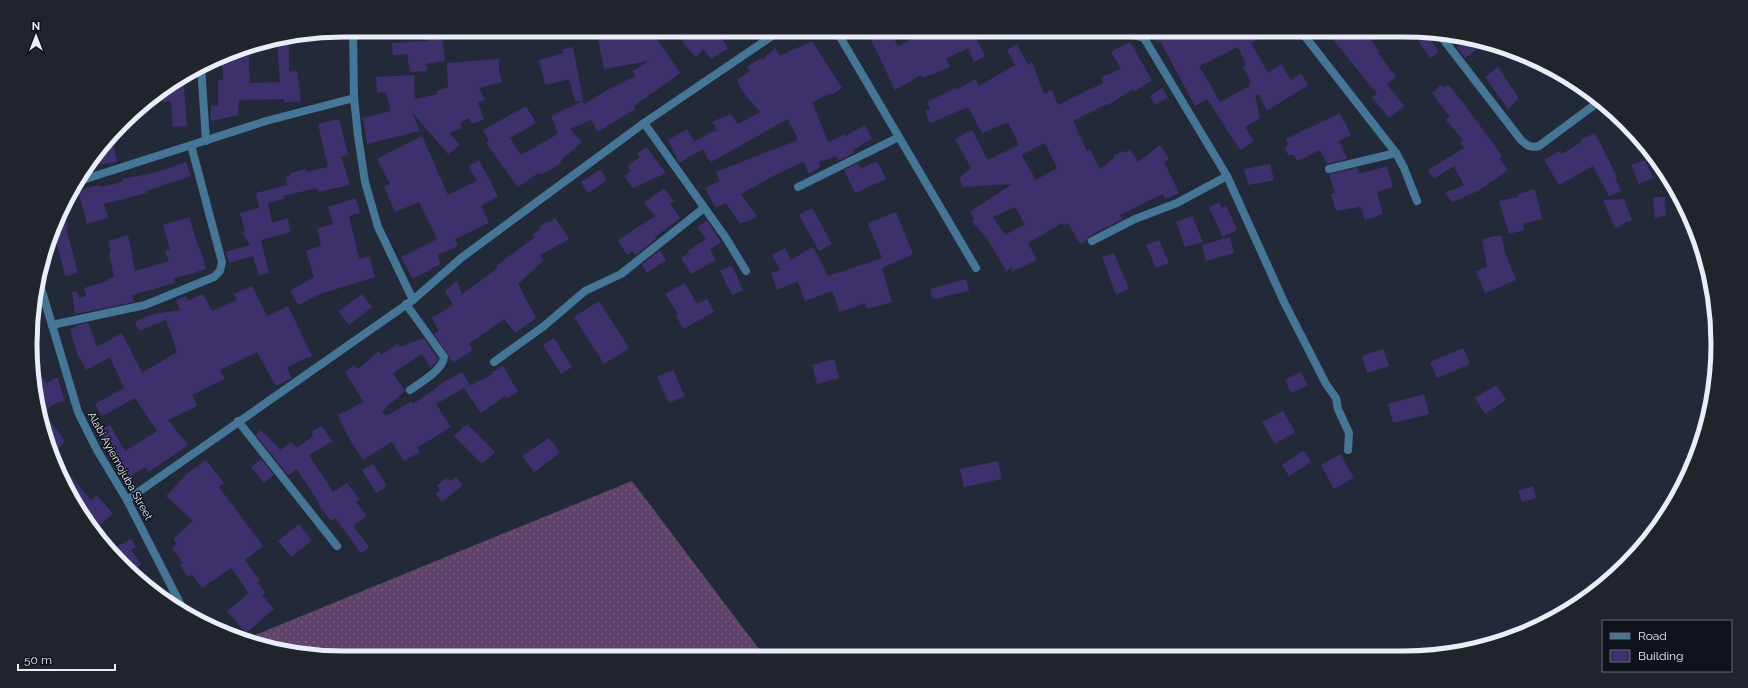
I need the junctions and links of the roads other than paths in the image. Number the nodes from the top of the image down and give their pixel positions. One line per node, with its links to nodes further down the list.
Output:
1 (353, 37): 8 (street)
2 (771, 37): 10 (street)
3 (840, 37): 11 (street)
4 (1141, 37): 16 (street)
5 (1305, 37): 14 (street)
6 (1444, 40): 9 (street)
7 (201, 72): 12 (street)
8 (354, 98): 12 (street); 25 (street)
9 (1596, 104)
10 (644, 123): 20 (street); 25 (street)
11 (899, 137): 18 (street); 22 (street)
12 (206, 141): 13 (street)
13 (191, 145): 17 (street); 26 (street)
14 (1396, 153): 15 (street); 19 (street)
15 (1329, 169)
16 (1227, 176): 21 (street); 30 (street)
17 (85, 179)
18 (798, 187)
19 (1417, 201)
20 (704, 208): 23 (street); 27 (street)
21 (1092, 242)
22 (976, 268)
23 (746, 271)
24 (42, 291): 26 (street, Alabi Ayiemojuba Street)
25 (409, 302): 28 (street); 29 (street)
26 (52, 325): 31 (street, Alabi Ayiemojuba Street)
27 (494, 362)
28 (410, 390)
29 (238, 421): 31 (street); 32 (street)
30 (1348, 450)
31 (127, 500): 33 (street, Alabi Ayiemojuba Street)
32 (337, 546)
33 (180, 604)

